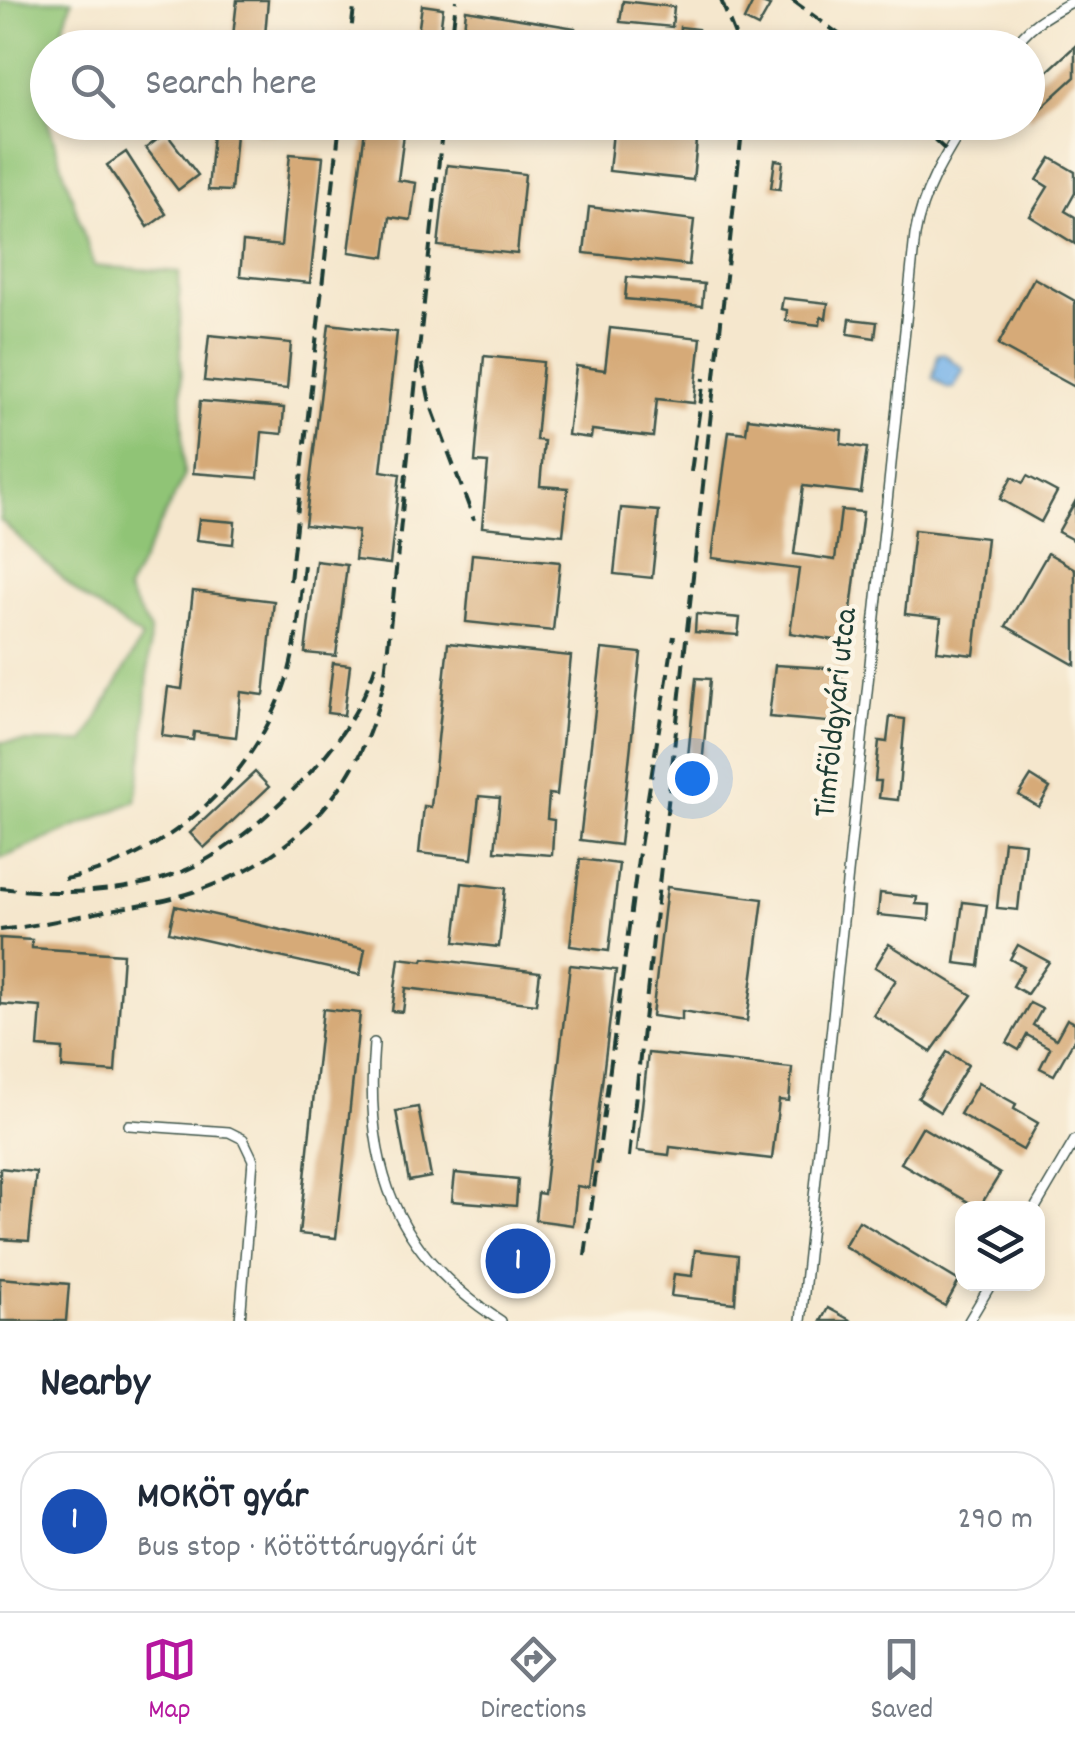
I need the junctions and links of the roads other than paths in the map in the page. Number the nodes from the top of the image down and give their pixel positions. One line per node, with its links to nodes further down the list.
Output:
1 (1075, 0): 2 (street)
2 (1028, 30)
3 (956, 140): 11 (street, Timföldgyári utca)
4 (374, 1044): 10 (street)
5 (129, 1125): 9 (street)
6 (1075, 1140): 7 (street)
7 (1039, 1201)
8 (987, 1291): 12 (street)
9 (240, 1321)
10 (501, 1321)
11 (800, 1321)
12 (969, 1321)

